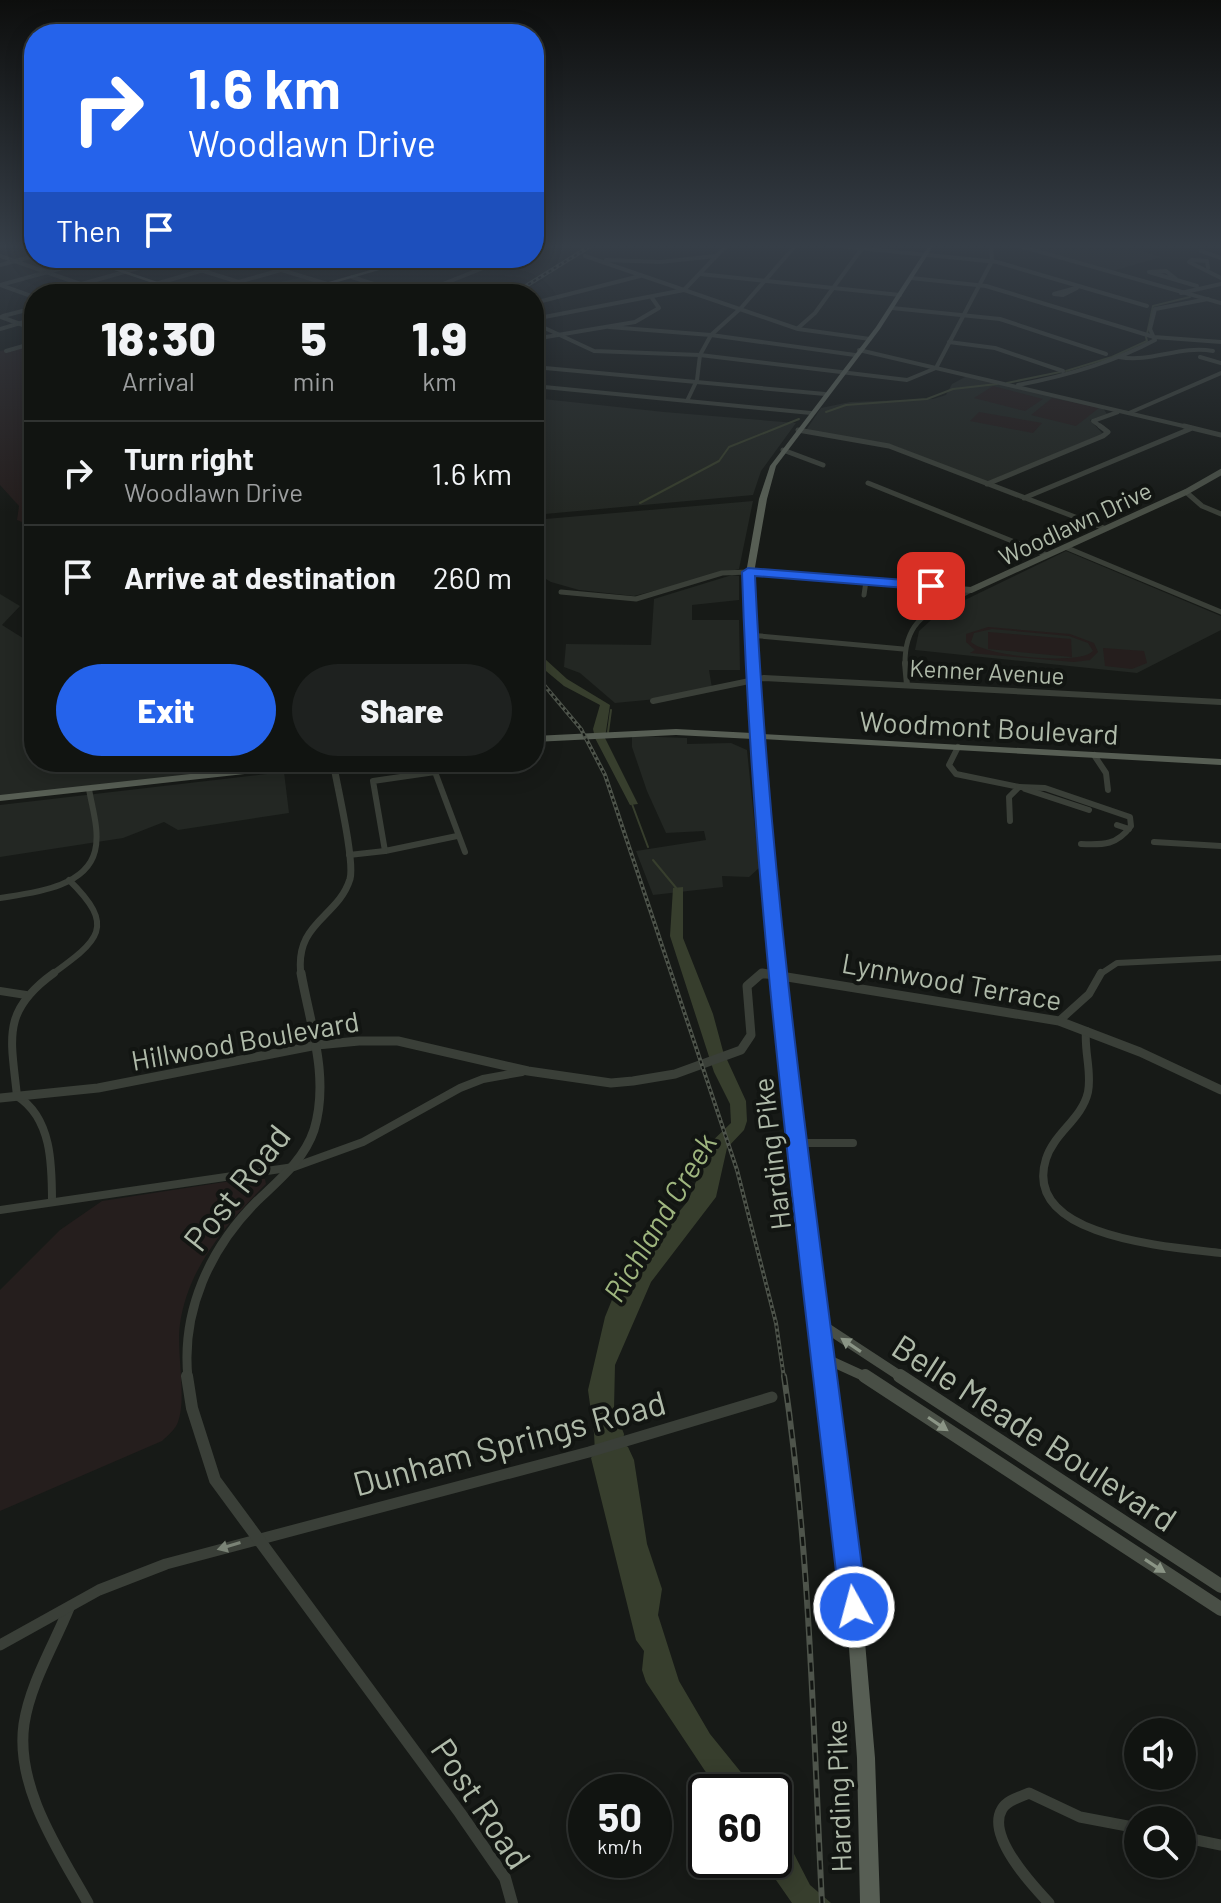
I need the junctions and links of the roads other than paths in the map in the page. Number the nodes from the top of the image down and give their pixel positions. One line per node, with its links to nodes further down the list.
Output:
1 (558, 334): 19 (street)
2 (696, 334): 9 (street)
3 (836, 334): 11 (street)
4 (874, 334): 11 (main road, Harding Pike)
5 (953, 334): 12 (street)
6 (1045, 334): 18 (street)
7 (1143, 334): 10 (street)
8 (1152, 334): 10 (street)
9 (711, 335): 17 (street); 19 (street)
10 (1154, 337): 13 (street); 20 (street)
11 (870, 339): 17 (main road, Harding Pike)
12 (949, 342): 24 (street); 25 (street)
13 (1221, 342)
14 (24, 346): 15 (street)
15 (6, 351)
16 (1213, 351): 20 (street)
17 (857, 352): 24 (street); 26 (main road, Harding Pike)
18 (1106, 354)
19 (700, 355): 26 (street); 28 (street)
20 (1118, 357): 29 (street)
21 (1200, 357): 22 (street)
22 (1221, 363)
23 (544, 368): 28 (street)
24 (936, 368): 26 (street); 29 (street)
25 (1063, 371)
26 (842, 373): 31 (main road, Harding Pike)
27 (1221, 373): 35 (street)
28 (697, 380): 31 (street); 32 (street)
29 (1012, 386): 33 (street)
30 (544, 387): 32 (street)
31 (825, 394): 34 (main road, Harding Pike)
32 (687, 401): 34 (street)
33 (1120, 411): 35 (street); 43 (street)
34 (811, 413): 37 (main road, Harding Pike)
35 (1129, 413): 36 (street)
36 (1192, 428): 38 (street); 45 (street)
37 (798, 430): 39 (main road, Harding Pike); 43 (street)
38 (1221, 435)
39 (783, 450): 40 (street); 50 (main road, Harding Pike)
40 (823, 465)
41 (1219, 476): 44 (main road, Woodlawn Drive)
42 (868, 483): 49 (street)
43 (987, 484): 45 (street)
44 (1186, 492): 46 (street); 47 (main road, Woodlawn Drive)
45 (1024, 498): 47 (street)
46 (1221, 514)
47 (1104, 528): 48 (main road, Woodlawn Drive)
48 (1065, 547): 49 (main road, Woodlawn Drive); 55 (street)
49 (1047, 555): 52 (main road, Woodlawn Drive)
50 (748, 572): 51 (main road, Woodlawn Drive); 53 (street); 56 (main road, Harding Pike)
51 (866, 581): 52 (main road, Woodlawn Drive); 54 (street)
52 (971, 590): 57 (street)
53 (561, 592)
54 (864, 595)
55 (1221, 612)
56 (749, 635): 57 (street); 58 (main road, Harding Pike)
57 (903, 649): 59 (street)
58 (752, 681): 59 (street, Kenner Avenue); 60 (street, Kenner Avenue); 62 (main road, Harding Pike)
59 (907, 685): 61 (street, Kenner Avenue)
60 (653, 701)
61 (1221, 702)
62 (754, 714): 63 (main road); 64 (main road, Harding Pike)
63 (721, 734): 64 (main road, Woodmont Boulevard); 65 (main road, Woodmont Boulevard); 67 (main road)
64 (755, 736): 66 (main road, Woodmont Boulevard); 67 (main road, Harding Pike)
65 (544, 738)
66 (958, 747): 68 (main road, Woodmont Boulevard); 72 (street)
67 (756, 755): 89 (main road, Harding Pike)
68 (1094, 755): 69 (main road, Woodmont Boulevard); 74 (street)
69 (1221, 762)
70 (238, 772): 73 (main road)
71 (335, 772): 85 (street, Post Road)
72 (1019, 787): 76 (street); 78 (street)
73 (89, 789): 75 (main road); 86 (street)
74 (1108, 790)
75 (0, 798)
76 (1010, 821)
77 (1117, 825): 78 (street)
78 (1129, 829): 81 (street)
79 (457, 836): 83 (street); 83 (street); 84 (street)
80 (1154, 842): 82 (street)
81 (1081, 844)
82 (1221, 846)
83 (385, 851): 85 (street)
84 (465, 852)
85 (349, 855): 94 (street, Post Road)
86 (69, 880): 87 (street); 91 (street)
87 (0, 898)
88 (1221, 958): 92 (street)
89 (777, 973): 92 (street, Lynnwood Terrace); 95 (street, Hillwood Boulevard); 99 (main road, Harding Pike)
90 (0, 991): 91 (street)
91 (26, 995): 97 (street)
92 (1059, 1021): 93 (street, Lynnwood Terrace)
93 (1086, 1031): 96 (street, Lynnwood Terrace); 104 (street)
94 (317, 1045): 95 (street, Hillwood Boulevard); 97 (street, Hillwood Boulevard); 101 (street, Post Road)
95 (528, 1071): 101 (street)
96 (1221, 1090)
97 (17, 1096): 98 (street, Hillwood Boulevard); 102 (street)
98 (0, 1098)
99 (797, 1143): 100 (street); 105 (main road, Harding Pike)
100 (853, 1143)
101 (294, 1167): 102 (street); 114 (street, Post Road)
102 (52, 1202): 103 (street)
103 (0, 1210)
104 (1221, 1253)
105 (819, 1323): 106 (main road, Harding Pike); 107 (main road, Belle Meade Boulevard, one-way to 105)
106 (822, 1357): 109 (main road, Belle Meade Boulevard); 122 (main road, Harding Pike)
107 (925, 1394): 109 (main road); 110 (main road, Belle Meade Boulevard)
108 (772, 1397): 114 (street, Dunham Springs Road)
109 (913, 1407): 111 (main road, Belle Meade Boulevard, one-way to 111)
110 (993, 1438): 111 (main road); 112 (main road, Belle Meade Boulevard)
111 (981, 1452): 113 (main road, Belle Meade Boulevard)
112 (1098, 1507): 113 (main road); 115 (main road, Belle Meade Boulevard)
113 (1088, 1521): 117 (main road, Belle Meade Boulevard, one-way to 117)
114 (259, 1537): 116 (street, Dunham Springs Road, one-way to 116); 124 (street, Post Road)
115 (1221, 1586)
116 (69, 1607): 118 (street, Dunham Springs Road); 123 (street)
117 (1221, 1609)
118 (0, 1645)
119 (1124, 1825): 125 (street)
120 (1196, 1840): 121 (street)
121 (1221, 1845)
122 (870, 1902)
123 (88, 1903)
124 (512, 1903)
125 (1049, 1903)

